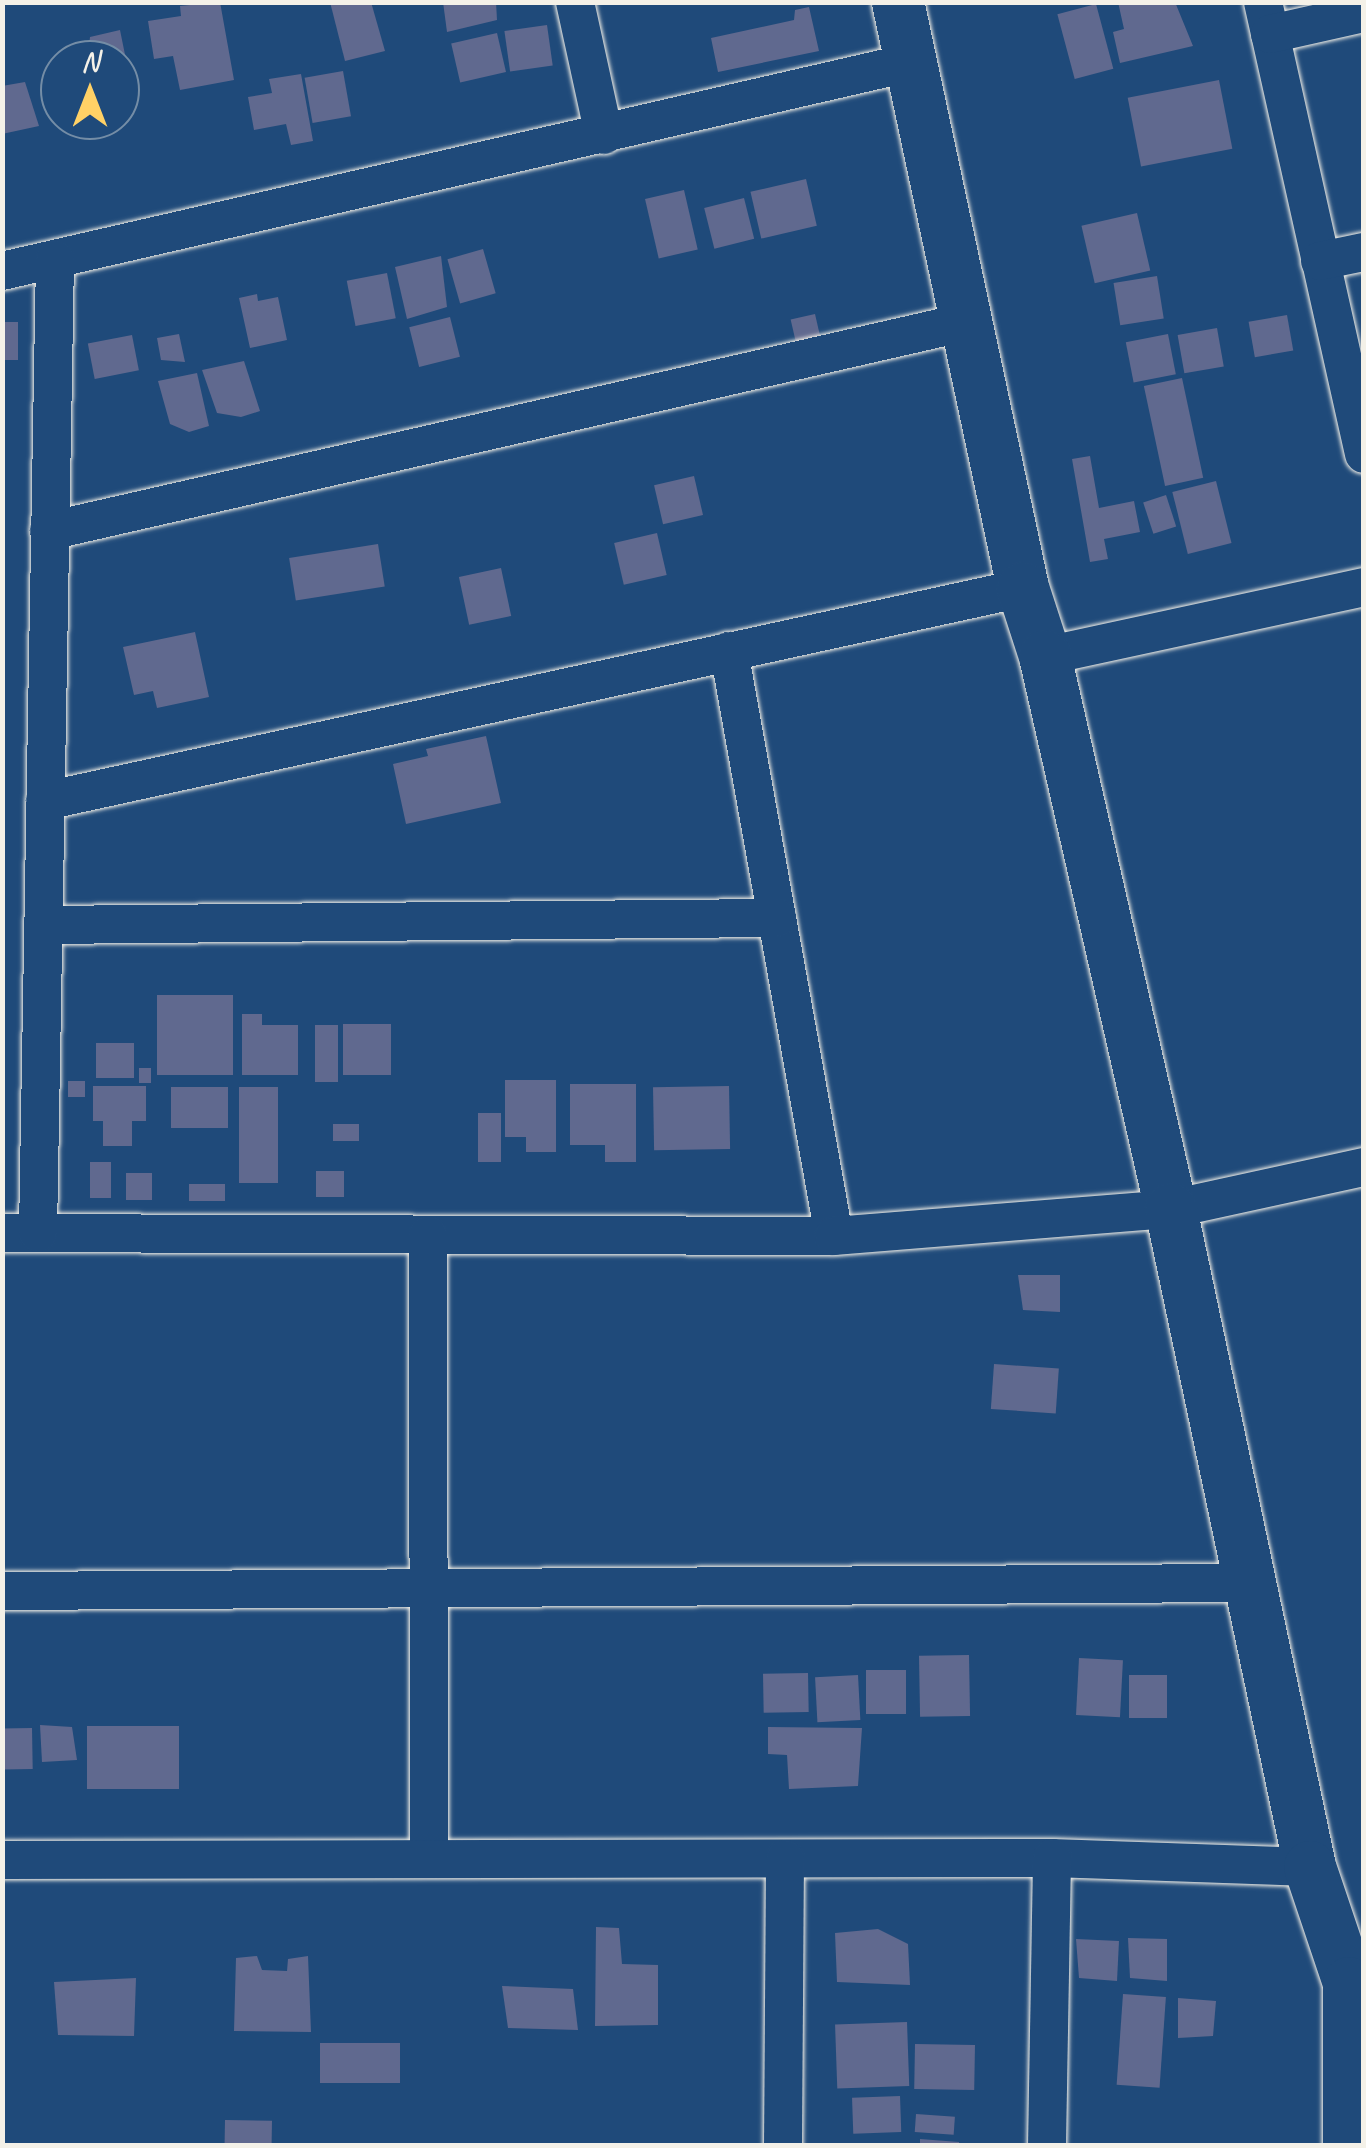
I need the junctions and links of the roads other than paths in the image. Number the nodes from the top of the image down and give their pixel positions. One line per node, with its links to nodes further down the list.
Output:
1 (575, 2): 6 (street)
2 (898, 2): 5 (street)
3 (1364, 13): 4 (street)
4 (1266, 18): 9 (street)
5 (908, 63): 6 (street); 11 (street)
6 (604, 134): 8 (street)
7 (1364, 252): 9 (street)
8 (55, 259): 10 (street); 13 (street)
9 (1320, 261): 12 (street)
10 (2, 271)
11 (966, 322): 13 (street); 15 (street)
12 (1364, 454)
13 (49, 531): 18 (street)
14 (1364, 587): 17 (street)
15 (1023, 588): 16 (street); 17 (street)
16 (729, 651): 18 (street); 19 (street)
17 (1045, 656): 22 (street)
18 (45, 801): 20 (street)
19 (777, 918): 20 (street); 25 (street)
20 (43, 925): 23 (street)
21 (1364, 1167): 22 (street)
22 (1171, 1209): 25 (street); 26 (street)
23 (20, 1233): 24 (street)
24 (428, 1234): 25 (street); 27 (street)
25 (834, 1236)
26 (1250, 1583): 27 (street); 33 (street)
27 (429, 1589): 28 (street); 30 (street)
28 (2, 1591)
29 (1052, 1858): 31 (street); 33 (street); 36 (street)
30 (429, 1859): 31 (street); 32 (street)
31 (785, 1859): 35 (street)
32 (2, 1860)
33 (1310, 1867): 34 (street)
34 (1356, 1983): 37 (street)
35 (783, 2146)
36 (1047, 2146)
37 (1350, 2146)

